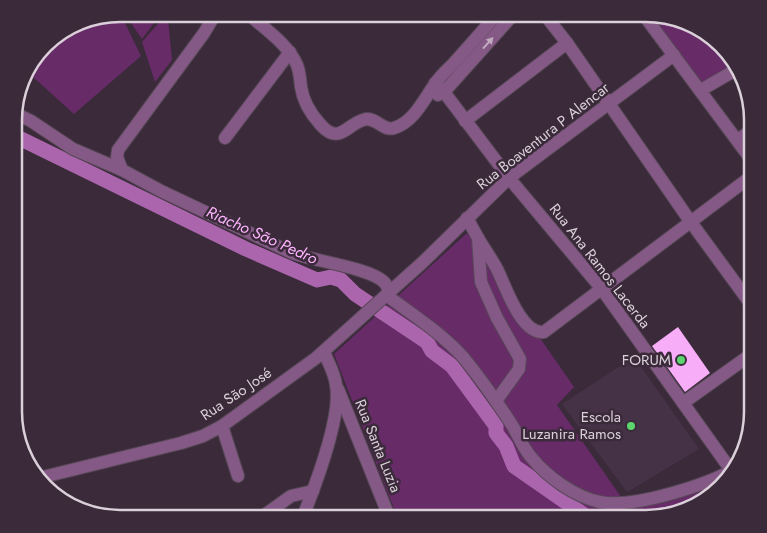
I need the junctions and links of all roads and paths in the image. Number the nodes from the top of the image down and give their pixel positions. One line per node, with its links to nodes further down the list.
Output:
1 (210, 23): 21 (street)
2 (258, 23): 8 (street)
3 (491, 23): 10 (street)
4 (505, 23): 10 (street, one-way to 4)
5 (551, 23): 7 (street)
6 (650, 23): 9 (street)
7 (567, 43): 14 (street); 16 (street)
8 (290, 52): 12 (street); 18 (street)
9 (674, 55): 13 (street); 14 (street, Rua Boaventura P Alencar)
10 (467, 57): 12 (street)
11 (732, 72): 13 (street)
12 (439, 88): 16 (street, Rua Ana Ramos Lacerda)
13 (701, 90): 19 (street)
14 (610, 103): 22 (street, Rua Boaventura P Alencar); 25 (street)
15 (22, 117): 21 (street)
16 (465, 121): 22 (street, Rua Ana Ramos Lacerda)
17 (744, 136): 19 (street)
18 (225, 138)
19 (738, 140): 20 (street)
20 (744, 149)
21 (122, 170): 29 (street)
22 (509, 178): 24 (street, Rua Boaventura P Alencar); 27 (street, Rua Ana Ramos Lacerda)
23 (744, 182): 25 (street)
24 (467, 218): 26 (street); 29 (street, Rua Boaventura P Alencar)
25 (690, 221): 27 (street); 28 (street)
26 (478, 238): 27 (street); 33 (street)
27 (600, 288): 34 (street, Rua Ana Ramos Lacerda)
28 (744, 296)
29 (382, 299): 30 (street, Rua São José); 33 (street)
30 (324, 352): 32 (street, Rua Santa Luzia); 35 (street, Rua São José)
31 (744, 359): 34 (street)
32 (336, 385): 40 (street); 43 (street, Rua Santa Luzia)
33 (496, 401): 39 (street)
34 (683, 403): 36 (street, Rua Ana Ramos Lacerda)
35 (222, 426): 37 (street, Rua São José); 38 (street)
36 (729, 465)
37 (46, 476)
38 (238, 476)
39 (721, 476)
40 (313, 491): 41 (street); 42 (street)
41 (272, 510)
42 (306, 510)
43 (386, 510)

